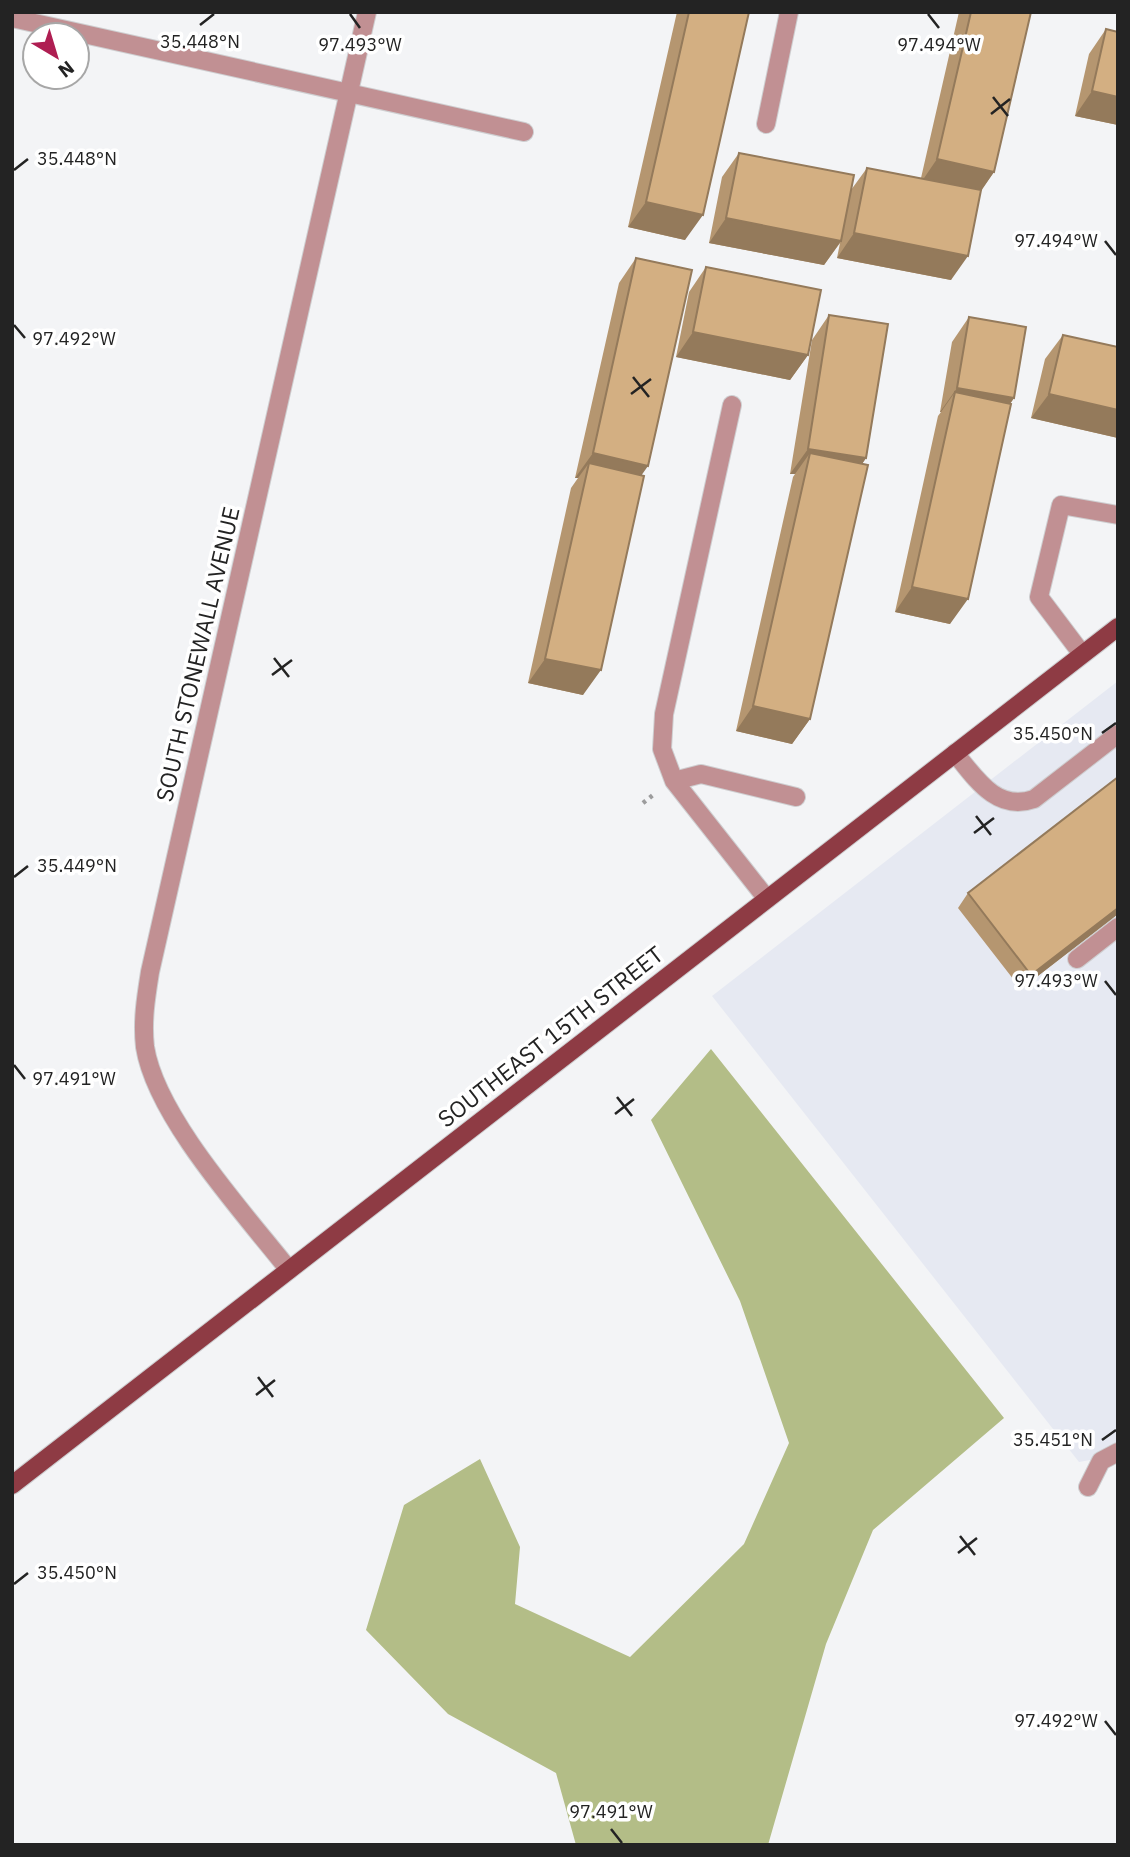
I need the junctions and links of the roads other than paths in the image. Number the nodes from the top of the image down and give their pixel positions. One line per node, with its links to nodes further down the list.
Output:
1 (368, 12): 4 (street, SOUTH STONEWALL AVENUE)
2 (789, 12): 5 (street)
3 (12, 18): 4 (street)
4 (348, 94): 6 (street); 18 (street, SOUTH STONEWALL AVENUE)
5 (766, 124)
6 (524, 132)
7 (732, 405): 13 (street)
8 (1118, 515): 10 (street)
9 (1118, 626): 10 (main road, SOUTHEAST 15TH STREET)
10 (1082, 654): 12 (main road, SOUTHEAST 15TH STREET)
11 (1118, 734): 12 (street)
12 (955, 753): 15 (main road, SOUTHEAST 15TH STREET)
13 (674, 781): 14 (street); 15 (street)
14 (796, 797)
15 (767, 899): 18 (main road, SOUTHEAST 15TH STREET)
16 (1118, 927): 17 (street)
17 (1077, 959)
18 (289, 1270): 20 (main road, SOUTHEAST 15TH STREET)
19 (1118, 1452): 21 (street)
20 (12, 1485)
21 (1088, 1487)

